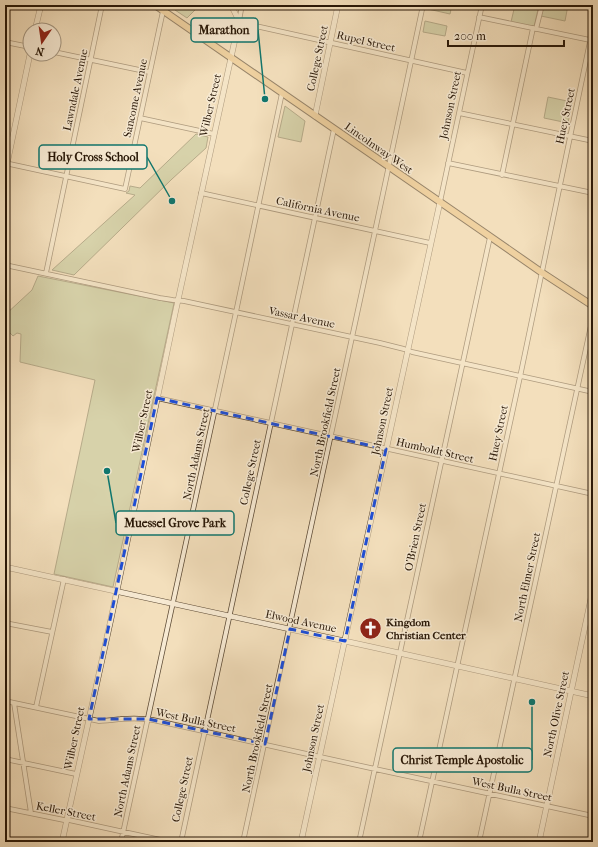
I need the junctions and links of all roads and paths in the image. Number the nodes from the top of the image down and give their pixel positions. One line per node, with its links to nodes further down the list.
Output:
1 (41, 5): 13 (street)
2 (102, 5): 22 (street, Lawndale Avenue)
3 (156, 5): 10 (main road, Lincolnway West)
4 (231, 5): 12 (street)
5 (242, 5): 12 (street, Wilber Street)
6 (338, 5): 18 (street, College Street)
7 (423, 5): 23 (street, North Brookfield Street)
8 (482, 5): 11 (street, Johnson Street)
9 (542, 5): 15 (street)
10 (163, 11): 21 (main road, Lincolnway West); 25 (street, Sancome Avenue)
11 (479, 17): 15 (street); 26 (street, Johnson Street)
12 (239, 21): 18 (street, Rupel Street); 21 (street, Wilber Street)
13 (38, 22)
14 (593, 27): 16 (street, Huey Street)
15 (534, 28): 16 (street); 31 (street)
16 (590, 40): 34 (street, Huey Street)
17 (5, 42): 19 (street)
18 (330, 42): 23 (street, Rupel Street); 29 (street, College Street)
19 (22, 45)
20 (62, 54): 22 (street)
21 (231, 58): 27 (main road, Lincolnway West); 33 (street, Wilber Street)
22 (91, 60): 25 (street); 41 (street, Lawndale Avenue)
23 (411, 60): 26 (street, Rupel Street); 38 (street, North Brookfield Street)
24 (28, 62): 36 (street)
25 (150, 72): 30 (street, Sancome Avenue)
26 (467, 73): 28 (street, Johnson Street)
27 (282, 93): 29 (main road, Lincolnway West); 46 (street, North Adams Street)
28 (459, 113): 31 (street); 37 (street, Johnson Street)
29 (315, 116): 32 (main road, Lincolnway West)
30 (140, 118): 33 (street); 41 (street, Sancome Avenue)
31 (512, 124): 34 (street); 40 (street)
32 (334, 129): 38 (main road, Lincolnway West); 47 (street, College Street)
33 (214, 134): 43 (street, Wilber Street)
34 (570, 136): 35 (street); 42 (street, Huey Street)
35 (593, 141)
36 (6, 163): 39 (street); 41 (street)
37 (448, 163): 40 (street); 45 (street, Johnson Street)
38 (389, 167): 45 (main road, Lincolnway West); 48 (street, North Brookfield Street)
39 (5, 174)
40 (502, 175): 42 (street)
41 (66, 176): 53 (street, Lawndale Avenue)
42 (559, 186): 44 (street); 52 (street, Huey Street)
43 (201, 193): 46 (street, California Avenue); 54 (street, Wilber Street)
44 (593, 193)
45 (440, 202): 49 (main road, Lincolnway West); 50 (street, Johnson Street)
46 (258, 206): 47 (street, California Avenue); 56 (street, North Adams Street)
47 (315, 218): 48 (street, California Avenue); 58 (street, College Street)
48 (375, 231): 50 (street, California Avenue); 59 (street, North Brookfield Street)
49 (490, 237): 52 (main road, Lincolnway West); 61 (street, O'Brien Street)
50 (430, 243): 60 (street, Johnson Street)
51 (5, 265): 53 (street, Vassar Avenue)
52 (541, 272): 55 (main road, Lincolnway West); 62 (street, Huey Street)
53 (46, 273): 54 (street, Vassar Avenue)
54 (178, 300): 56 (street, Vassar Avenue); 65 (street, Wilber Street)
55 (593, 306)
56 (236, 312): 58 (street, Vassar Avenue); 66 (street, North Adams Street)
57 (593, 316): 63 (street, North Elmer Street)
58 (292, 324): 59 (street, Vassar Avenue); 67 (street, College Street)
59 (352, 337): 60 (street, Vassar Avenue); 68 (street, North Brookfield Street)
60 (407, 350): 61 (street, Vassar Avenue); 69 (street, Johnson Street)
61 (462, 363): 62 (street, Vassar Avenue); 70 (street, O'Brien Street)
62 (520, 377): 63 (street, Vassar Avenue); 71 (street, Huey Street)
63 (577, 389): 64 (street, Vassar Avenue); 72 (street, North Elmer Street)
64 (593, 392)
65 (157, 398): 66 (street, Humboldt Street); 77 (street, Wilber Street)
66 (214, 411): 67 (street, Humboldt Street); 78 (street, North Adams Street)
67 (271, 423): 68 (street, Humboldt Street); 80 (street, College Street)
68 (331, 437): 69 (street, Humboldt Street); 82 (street, North Brookfield Street)
69 (386, 449): 70 (street, Humboldt Street); 84 (street, Johnson Street)
70 (441, 461): 71 (street, Humboldt Street); 85 (street, O'Brien Street)
71 (499, 474): 72 (street, Humboldt Street); 86 (street, Huey Street)
72 (556, 486): 73 (street, Humboldt Street); 87 (street, North Elmer Street)
73 (593, 494)
74 (5, 567): 75 (street, Elwood Avenue)
75 (64, 579): 77 (street, Elwood Avenue); 83 (street)
76 (593, 589): 79 (street, North Olive Street)
77 (117, 591): 78 (street, Elwood Avenue); 93 (street, Wilber Street)
78 (173, 603): 80 (street, Elwood Avenue); 94 (street, North Adams Street)
79 (591, 605): 88 (street, North Olive Street)
80 (230, 616): 82 (street, Elwood Avenue); 95 (street, College Street)
81 (5, 623): 83 (street)
82 (290, 629): 84 (street, Elwood Avenue); 96 (street, North Brookfield Street)
83 (52, 632): 92 (street)
84 (345, 641): 85 (street, Elwood Avenue); 97 (street, Johnson Street)
85 (400, 653): 86 (street, Elwood Avenue); 100 (street, O'Brien Street)
86 (457, 666): 87 (street, Elwood Avenue); 102 (street, Huey Street)
87 (514, 678): 88 (street, Elwood Avenue); 103 (street, North Elmer Street)
88 (571, 691): 89 (street, Elwood Avenue); 104 (street, North Olive Street)
89 (593, 696)
90 (5, 701): 91 (street, West Bulla Street)
91 (14, 703): 92 (street, West Bulla Street); 99 (street)
92 (36, 707): 93 (street, West Bulla Street)
93 (89, 719): 94 (street, West Bulla Street); 101 (street, Wilber Street)
94 (148, 719): 95 (street, West Bulla Street); 109 (street, North Adams Street)
95 (204, 731): 96 (street, West Bulla Street); 113 (street, College Street)
96 (264, 744): 97 (street, West Bulla Street); 114 (street, North Brookfield Street)
97 (320, 757): 100 (street, West Bulla Street); 115 (street, Johnson Street)
98 (5, 759): 99 (street)
99 (23, 763): 101 (street); 106 (street)
100 (375, 769): 102 (street, West Bulla Street); 116 (street, O'Brien Street)
101 (76, 774): 108 (street, Wilber Street)
102 (432, 781): 103 (street, West Bulla Street); 117 (street, Huey Street)
103 (490, 794): 104 (street, West Bulla Street); 118 (street, North Elmer Street)
104 (546, 806): 107 (street, West Bulla Street); 119 (street, North Olive Street)
105 (5, 808): 106 (street, Keller Street)
106 (31, 813): 108 (street, Keller Street)
107 (593, 816)
108 (67, 820): 109 (street, Keller Street); 110 (street, Wilber Street)
109 (123, 832): 111 (street, North Adams Street); 112 (street, Keller Street)
110 (62, 842)
111 (121, 842)
112 (170, 842)
113 (181, 842)
114 (243, 842)
115 (301, 842)
116 (359, 842)
117 (419, 842)
118 (479, 842)
119 (539, 842)

